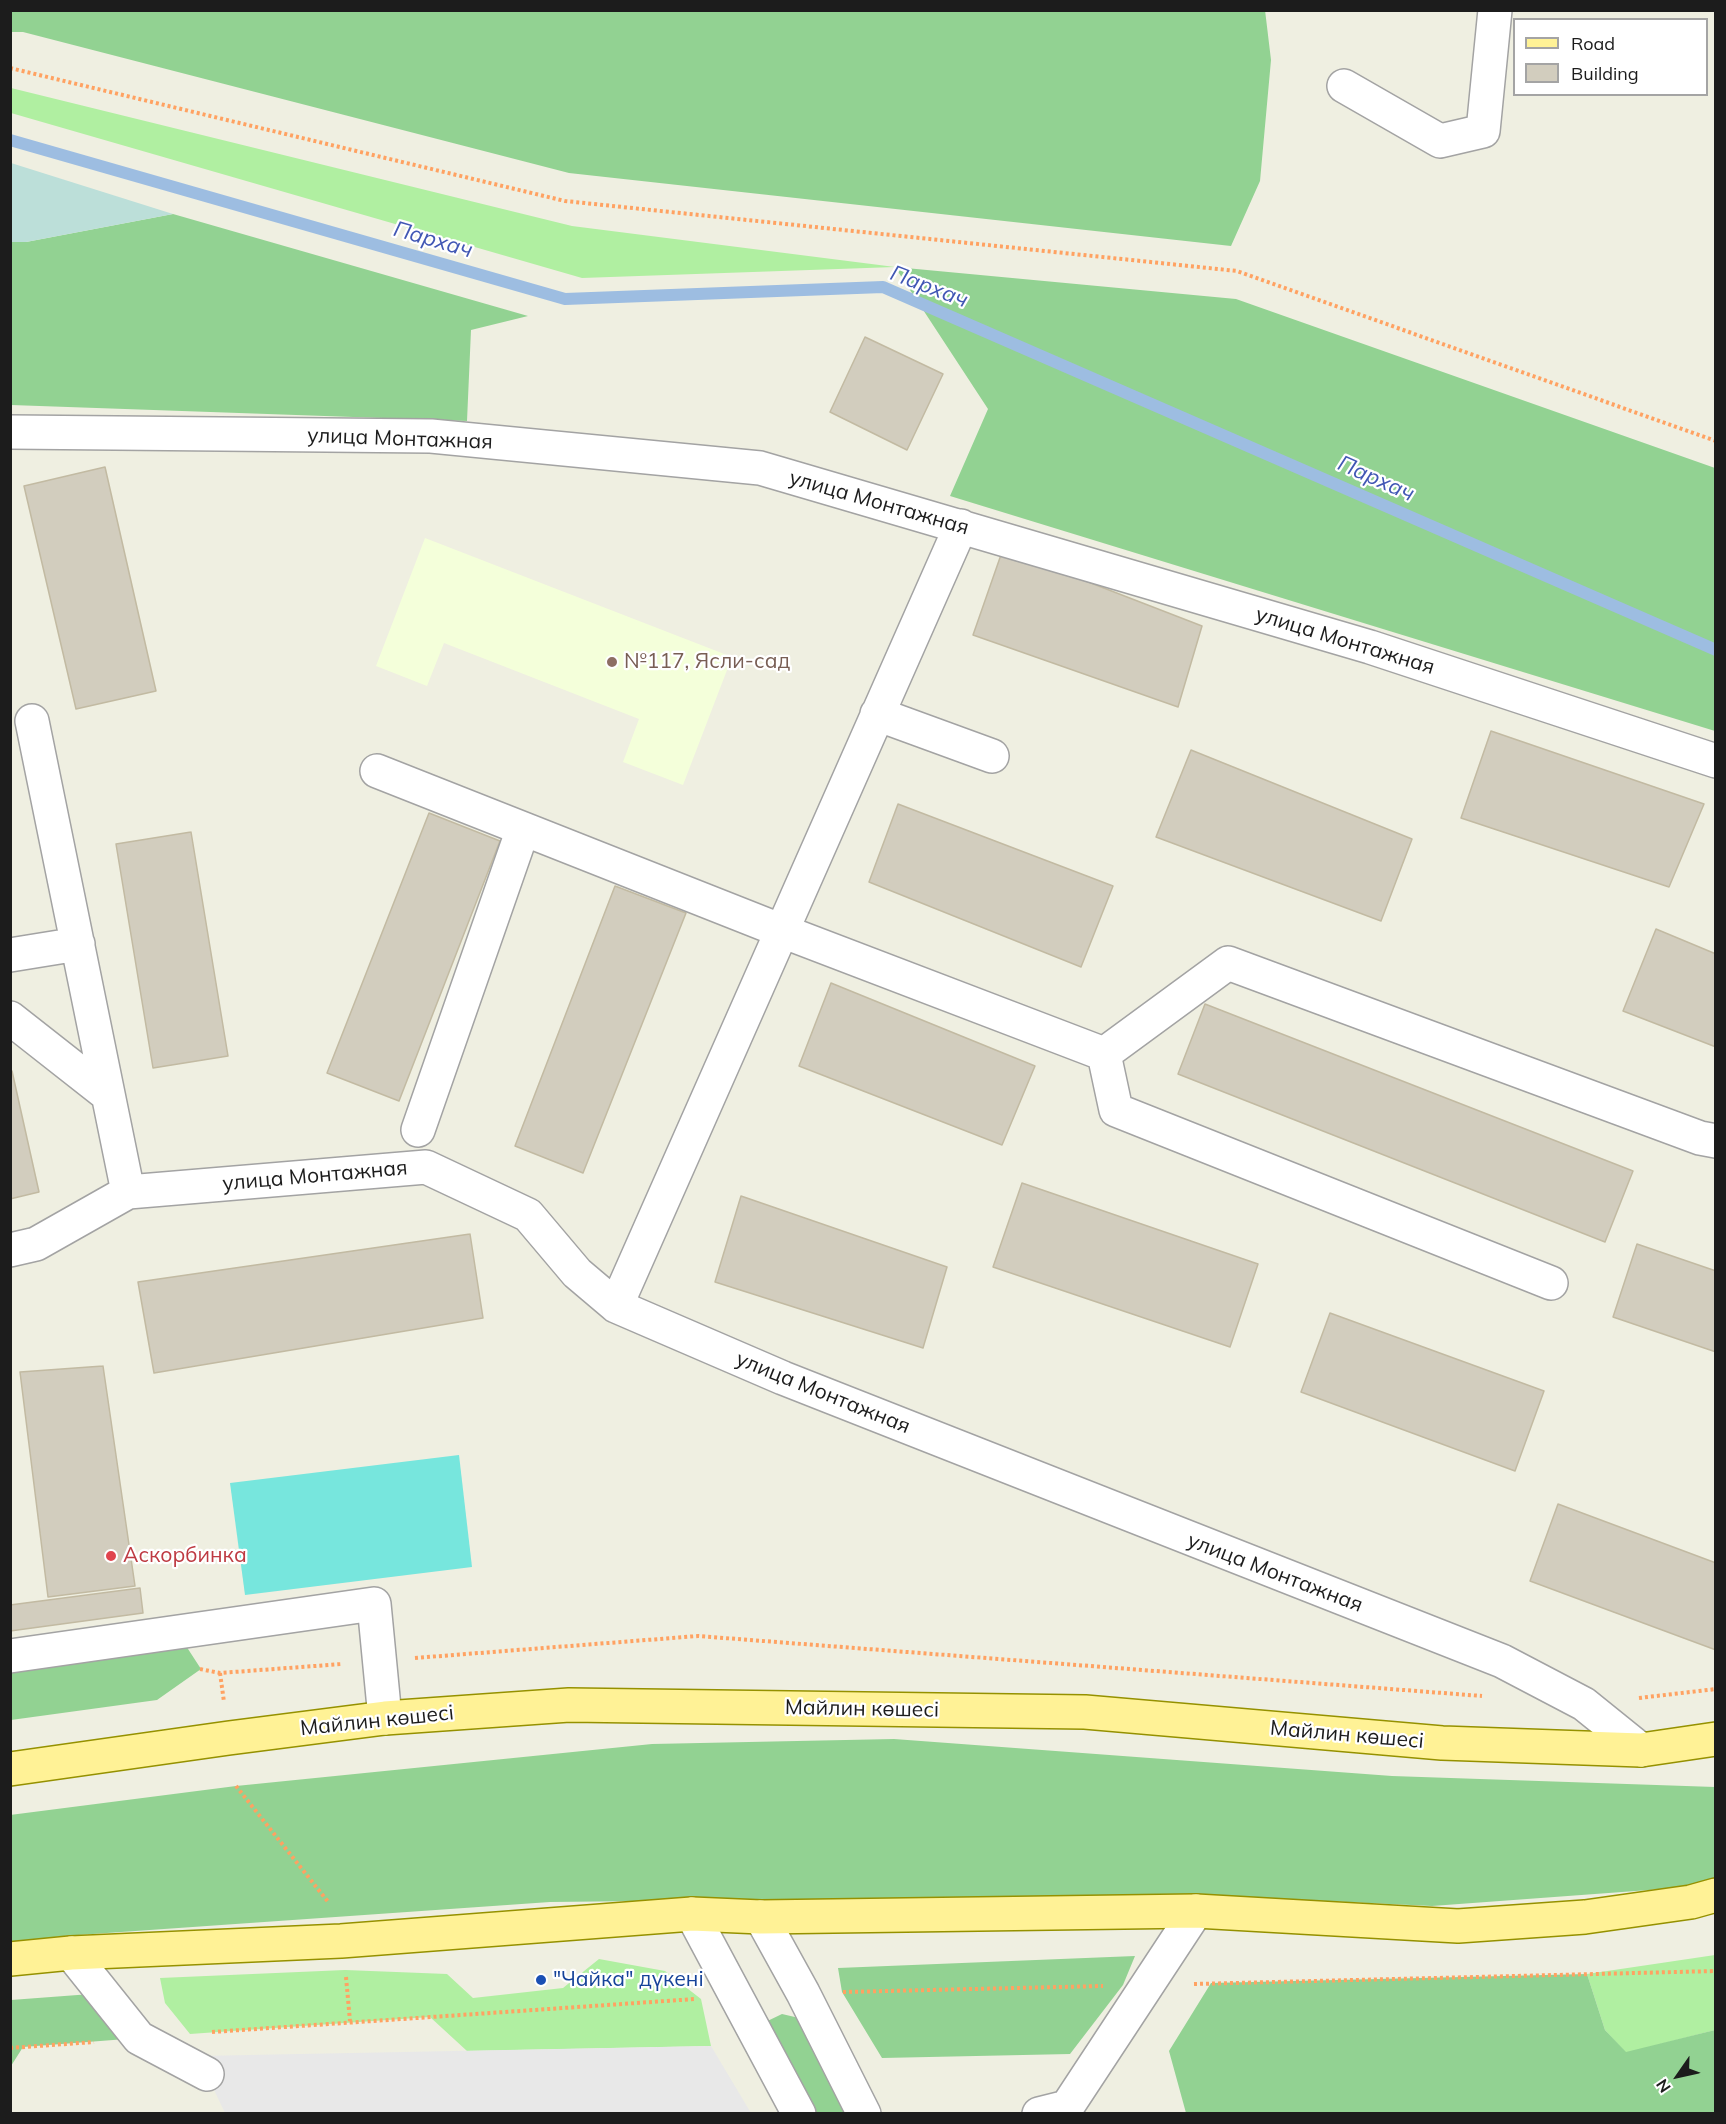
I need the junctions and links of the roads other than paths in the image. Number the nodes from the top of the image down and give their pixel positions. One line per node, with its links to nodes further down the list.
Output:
1 (1495, 10): 2 (street)
2 (1344, 86)
3 (10, 432): 4 (street, улица Монтажная)
4 (961, 526): 5 (street); 8 (street, улица Монтажная)
5 (877, 714): 7 (street); 11 (street)
6 (33, 721): 12 (street)
7 (992, 756)
8 (1716, 761)
9 (377, 771): 10 (street)
10 (523, 829): 11 (street); 17 (street)
11 (782, 931): 15 (street); 22 (street)
12 (78, 944): 13 (street); 16 (street)
13 (10, 955)
14 (10, 1018): 16 (street)
15 (1104, 1054): 18 (street); 21 (street)
16 (108, 1095): 19 (street)
17 (418, 1130)
18 (1716, 1141)
19 (128, 1192): 20 (street, улица Монтажная); 22 (street, улица Монтажная)
20 (10, 1250)
21 (1551, 1283)
22 (616, 1306): 26 (street, улица Монтажная)
23 (10, 1656): 24 (street)
24 (385, 1718): 26 (main road, Майлин көшесі); 27 (main road, Майлин көшесі)
25 (1716, 1739): 26 (main road, Майлин көшесі)
26 (1641, 1750)
27 (10, 1769)
28 (1707, 1902): 29 (main road)
29 (1196, 1911): 31 (main road); 37 (street)
30 (692, 1914): 31 (main road); 32 (main road); 35 (street)
31 (761, 1917): 36 (street)
32 (71, 1953): 33 (main road); 34 (street)
33 (10, 1959)
34 (207, 2074)
35 (799, 2114)
36 (864, 2114)
37 (1039, 2114)

